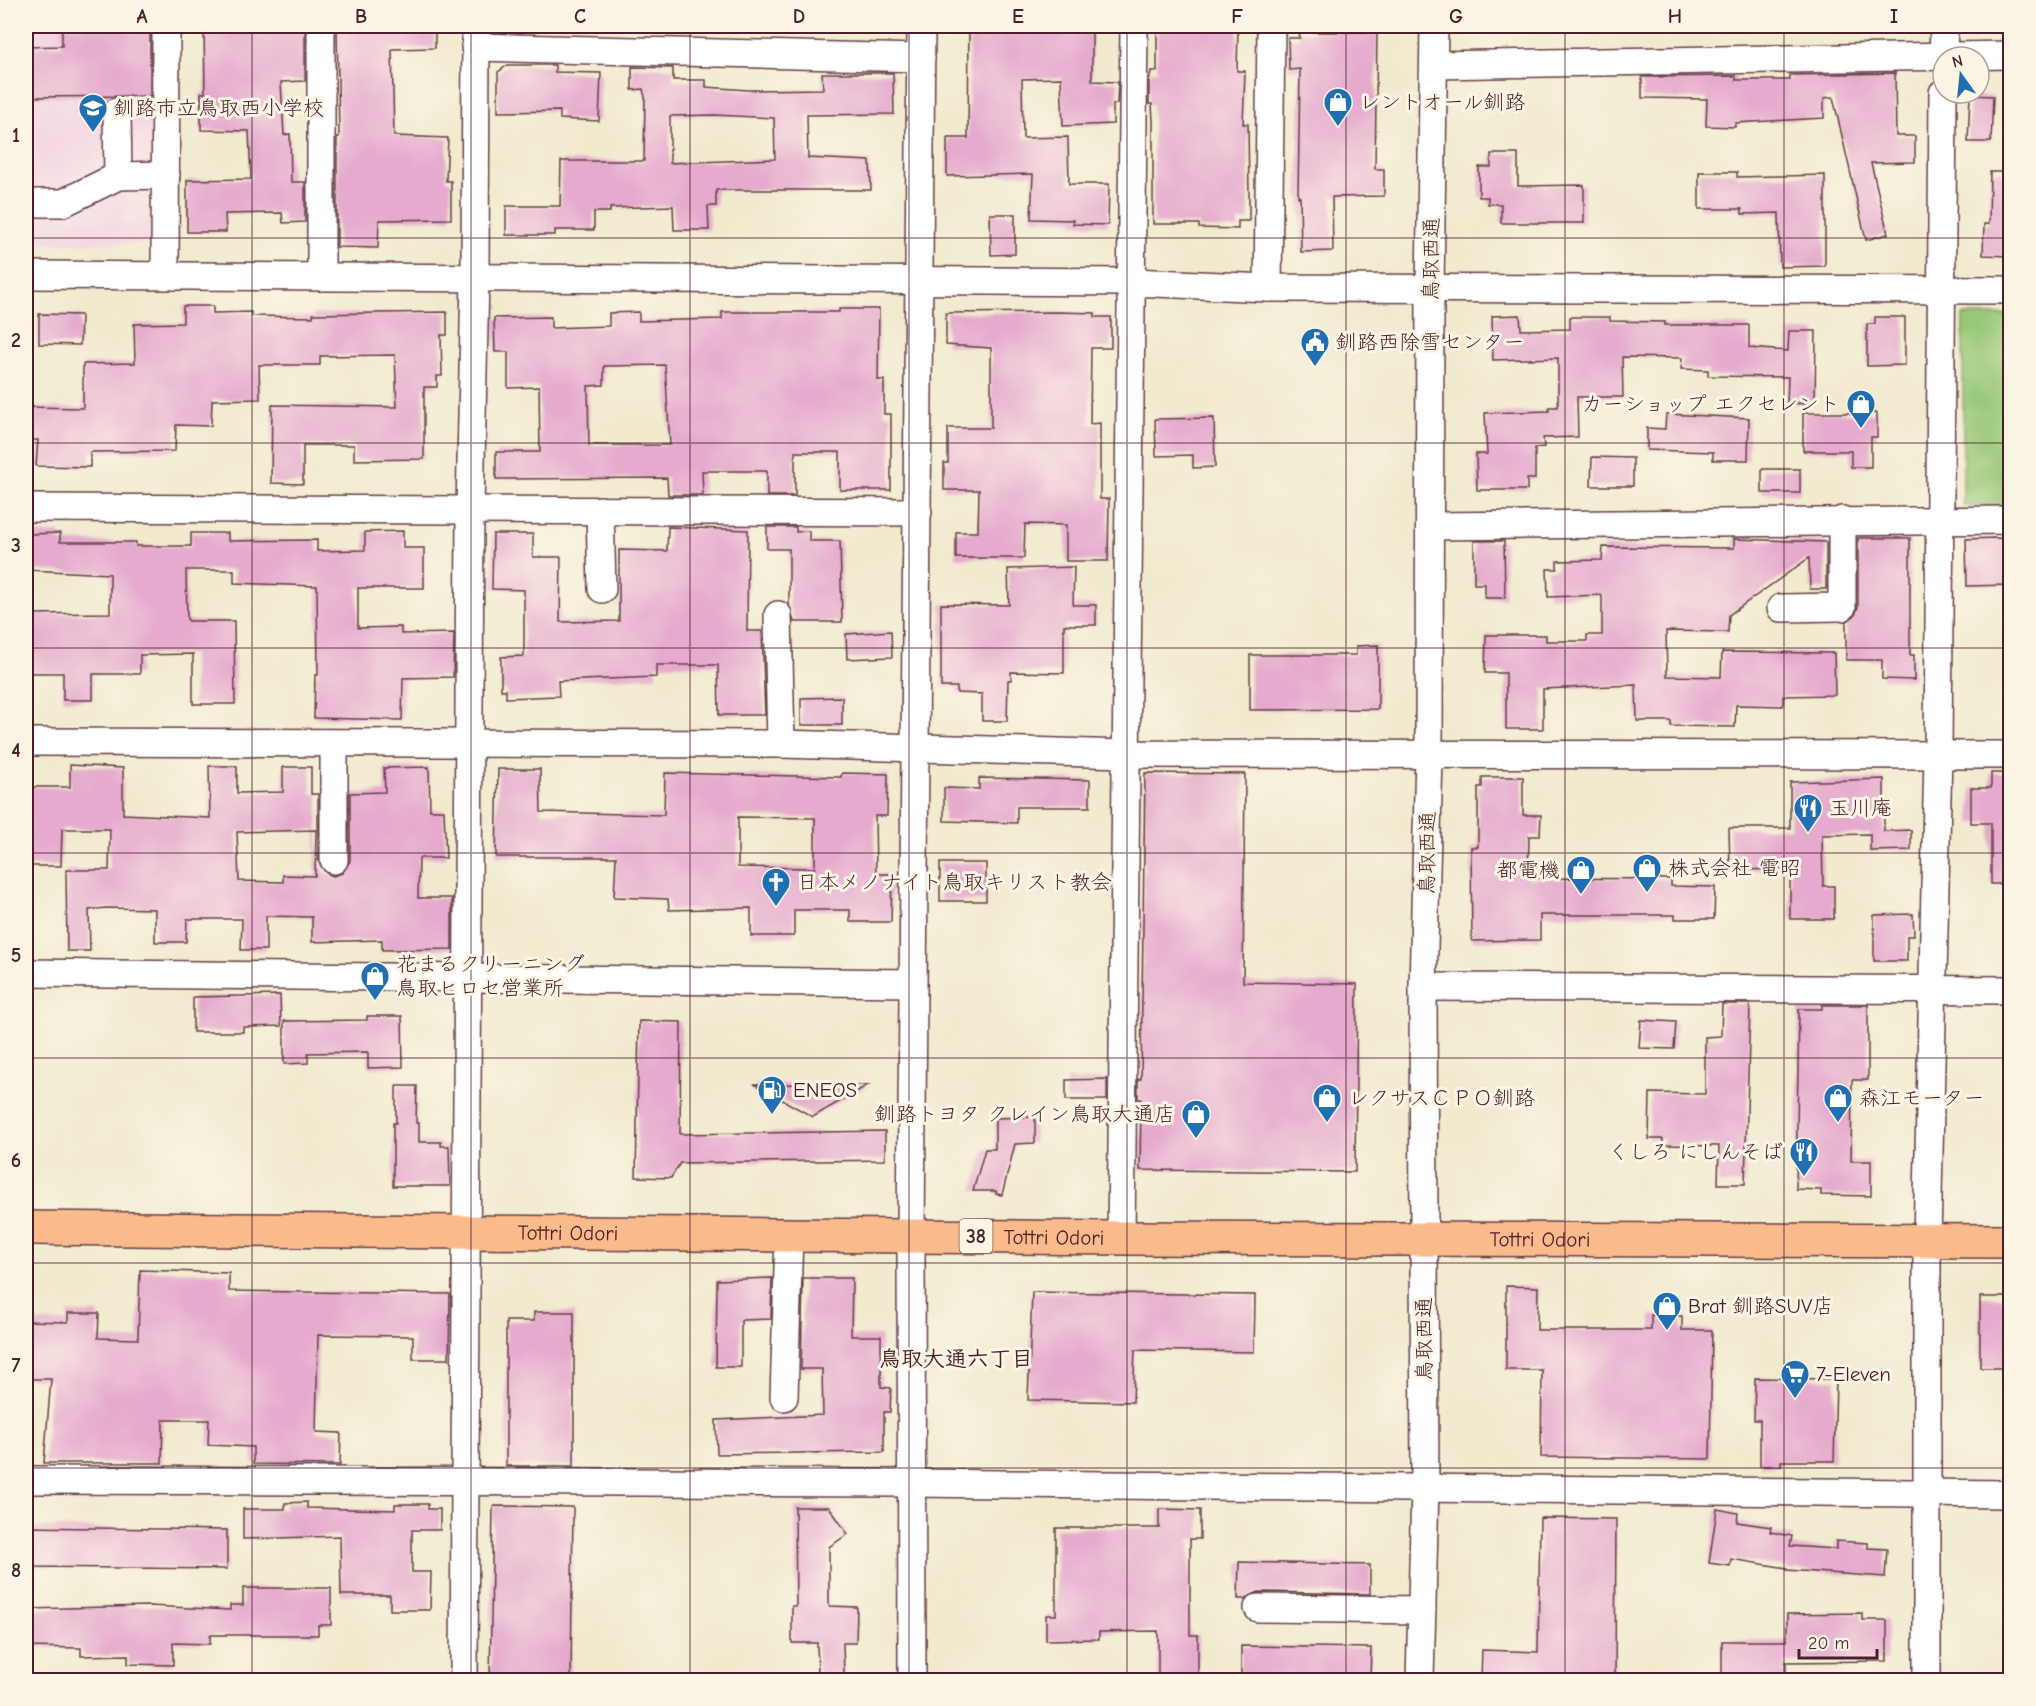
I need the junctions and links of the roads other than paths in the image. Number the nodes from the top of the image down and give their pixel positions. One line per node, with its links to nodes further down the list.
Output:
1 (166, 26): 17 (street)
2 (321, 26): 22 (street)
3 (921, 26): 13 (street)
4 (1134, 26): 25 (street)
5 (1271, 26): 27 (street)
6 (1434, 26): 14 (street, 鳥取西通)
7 (1944, 26): 9 (street)
8 (476, 36): 13 (street); 23 (street)
9 (1943, 45)
10 (1991, 55): 11 (street)
11 (2010, 55)
12 (1931, 56): 14 (street)
13 (921, 58): 24 (street)
14 (1434, 65): 26 (street, 鳥取西通)
15 (1943, 105): 28 (street)
16 (117, 112): 18 (street)
17 (166, 175): 18 (street); 20 (street)
18 (118, 176): 19 (street)
19 (26, 203)
20 (165, 274): 21 (street); 22 (street)
21 (26, 275)
22 (321, 277): 23 (street)
23 (475, 279): 24 (street); 31 (street)
24 (921, 282): 25 (street); 33 (street)
25 (1132, 282): 27 (street); 46 (street)
26 (1430, 287): 27 (street); 28 (street); 37 (street, 鳥取西通)
27 (1268, 288)
28 (1942, 290): 29 (street); 34 (street)
29 (2010, 290)
30 (26, 508): 31 (street)
31 (470, 509): 32 (street); 44 (street)
32 (600, 510): 33 (street); 38 (street)
33 (918, 512): 45 (street)
34 (1939, 519): 35 (street); 36 (street); 47 (street)
35 (1842, 520): 37 (street); 39 (street)
36 (2010, 520)
37 (1431, 526): 49 (street, 鳥取西通)
38 (602, 589)
39 (1781, 608)
40 (778, 615): 43 (street)
41 (26, 742): 42 (street)
42 (334, 744): 44 (street); 50 (street)
43 (781, 744): 44 (street); 45 (street)
44 (469, 745): 52 (street)
45 (916, 747): 46 (street); 53 (street)
46 (1125, 754): 49 (street); 61 (street)
47 (1938, 754): 48 (street); 49 (street); 55 (street)
48 (2010, 754)
49 (1429, 755): 54 (street, 鳥取西通)
50 (333, 860)
51 (26, 972): 52 (street)
52 (468, 980): 53 (street); 58 (street)
53 (912, 984): 60 (street)
54 (1424, 987): 55 (street); 62 (street, 鳥取西通)
55 (1933, 990): 56 (street); 63 (street)
56 (2010, 990)
57 (26, 1228): 58 (highway, Tottri Odori / 38)
58 (467, 1231): 59 (highway, Tottri Odori / 38); 67 (street)
59 (789, 1235): 60 (highway, Tottri Odori / 38); 65 (street)
60 (911, 1236): 61 (highway, Tottri Odori / 38); 68 (street)
61 (1121, 1238): 62 (highway, Tottri Odori / 38)
62 (1424, 1238): 63 (highway, Tottri Odori / 38); 69 (street, 鳥取西通)
63 (1927, 1241): 64 (highway, Tottri Odori / 38); 70 (street)
64 (2010, 1241)
65 (784, 1396)
66 (26, 1480): 67 (street)
67 (466, 1483): 68 (street); 74 (street)
68 (911, 1483): 69 (street); 75 (street)
69 (1425, 1488): 70 (street); 73 (street, 鳥取西通)
70 (1929, 1493): 71 (street); 77 (street)
71 (2010, 1494)
72 (1258, 1608): 73 (street)
73 (1422, 1610): 76 (street, 鳥取西通)
74 (464, 1680)
75 (912, 1680)
76 (1420, 1680)
77 (1928, 1680)

